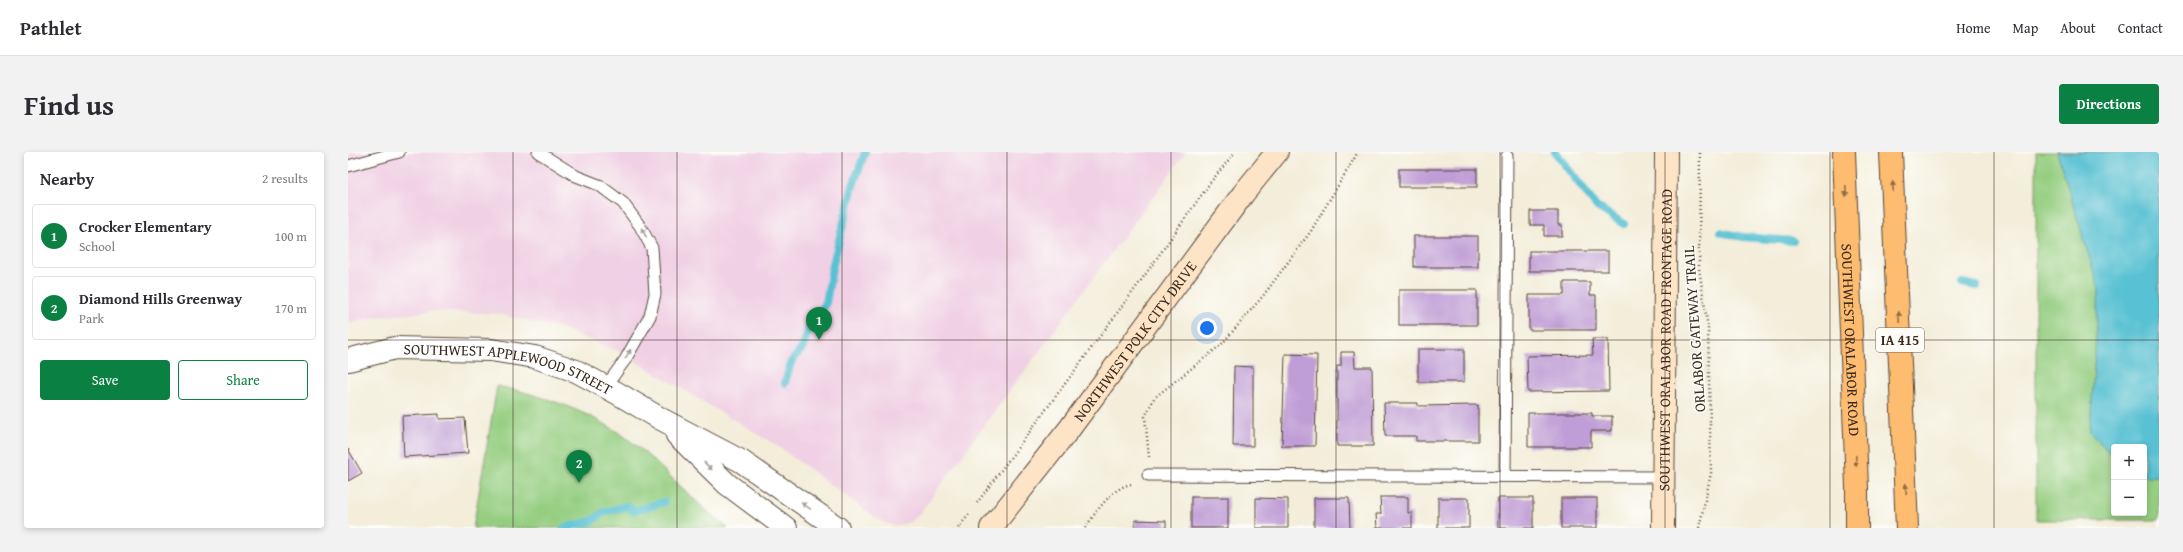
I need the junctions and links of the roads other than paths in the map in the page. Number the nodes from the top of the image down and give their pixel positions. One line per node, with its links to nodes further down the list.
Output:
1 (399, 152): 7 (lane)
2 (538, 152): 11 (lane, one-way to 2)
3 (1277, 152): 18 (street, NORTHWEST POLK CITY DRIVE)
4 (1666, 152): 15 (street, SOUTHWEST ORALABOR ROAD FRONTAGE ROAD)
5 (1844, 152): 20 (main road, SOUTHWEST ORALABOR ROAD, one-way to 20)
6 (1891, 152): 21 (main road, IA 415, one-way to 6)
7 (370, 156): 9 (lane)
8 (1507, 156): 14 (lane)
9 (348, 166)
10 (348, 360): 11 (street, SOUTHWEST APPLEWOOD STREET)
11 (606, 386): 12 (street, SOUTHWEST APPLEWOOD STREET)
12 (660, 419): 16 (street, SOUTHWEST APPLEWOOD STREET, one-way to 16); 17 (street, SOUTHWEST APPLEWOOD STREET, one-way to 12)
13 (1148, 475): 14 (lane)
14 (1505, 476): 15 (lane)
15 (1663, 477): 19 (street, SOUTHWEST ORALABOR ROAD FRONTAGE ROAD)
16 (786, 528)
17 (838, 528)
18 (991, 528)
19 (1663, 528)
20 (1857, 528)
21 (1907, 528)

